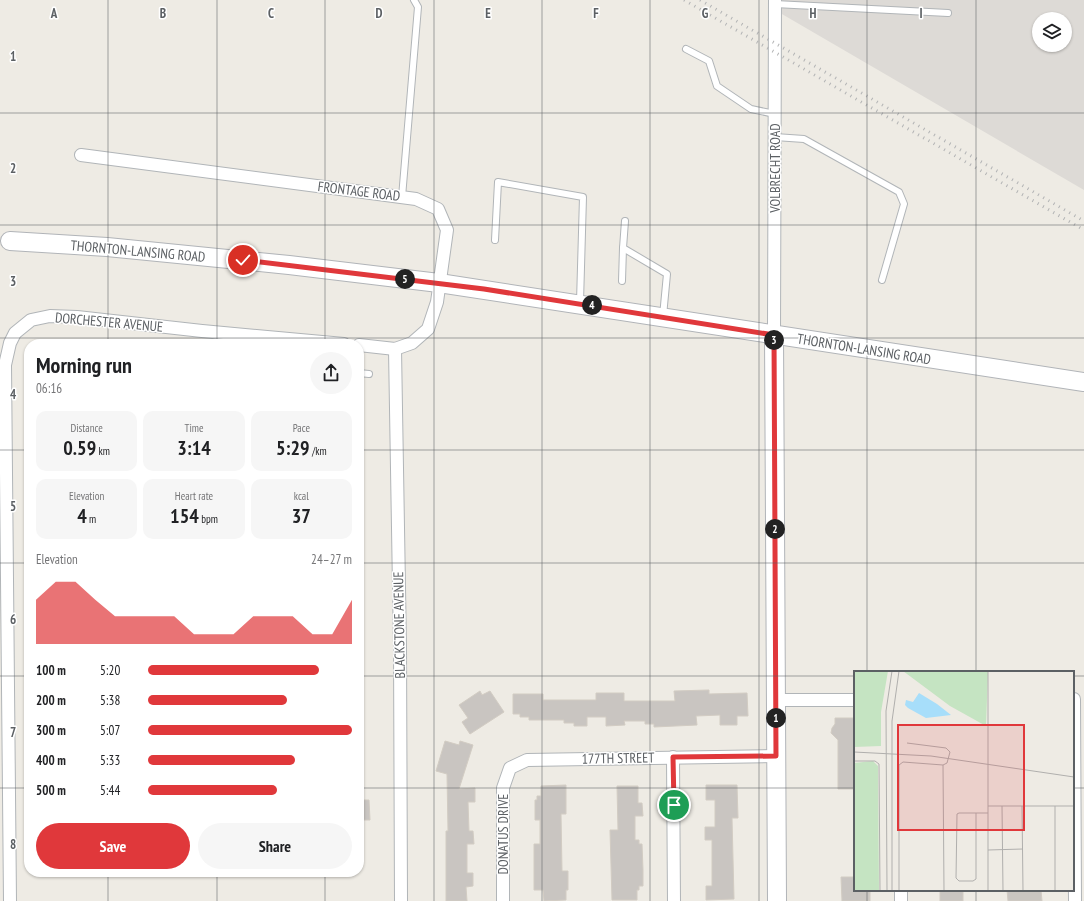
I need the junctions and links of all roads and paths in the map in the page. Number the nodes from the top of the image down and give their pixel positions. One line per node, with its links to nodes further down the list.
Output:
1 (414, 0): 8 (lane)
2 (775, 2): 3 (lane); 5 (street, VOLBRECHT ROAD)
3 (948, 13)
4 (686, 49): 5 (lane)
5 (775, 114): 6 (street, VOLBRECHT ROAD)
6 (774, 137): 13 (lane); 18 (street, VOLBRECHT ROAD)
7 (80, 155): 8 (street, FRONTAGE ROAD)
8 (402, 197): 15 (street, FRONTAGE ROAD)
9 (624, 221): 12 (lane)
10 (495, 240): 16 (lane)
11 (5, 241): 15 (street, THORNTON-LANSING ROAD)
12 (623, 248): 14 (lane); 17 (lane)
13 (882, 280)
14 (622, 282)
15 (439, 283): 16 (street, THORNTON-LANSING ROAD); 21 (street, FRONTAGE ROAD)
16 (580, 304): 17 (street, THORNTON-LANSING ROAD)
17 (663, 316): 18 (street, THORNTON-LANSING ROAD)
18 (774, 335): 24 (street, THORNTON-LANSING ROAD); 26 (street)
19 (250, 339): 31 (street, DORCHESTER AVENUE)
20 (364, 346): 21 (street, FRONTAGE ROAD)
21 (395, 349): 32 (street, BLACKSTONE AVENUE)
22 (364, 374): 23 (lane)
23 (368, 374)
24 (1084, 382)
25 (1077, 699): 36 (street)
26 (776, 700): 27 (street); 28 (street)
27 (854, 700)
28 (776, 756): 29 (street, 177TH STREET); 35 (street)
29 (673, 757): 30 (street, 177TH STREET); 34 (street)
30 (510, 768): 33 (street, DONATUS DRIVE)
31 (10, 901)
32 (401, 901)
33 (503, 901)
34 (674, 901)
35 (777, 901)
36 (1075, 901)

